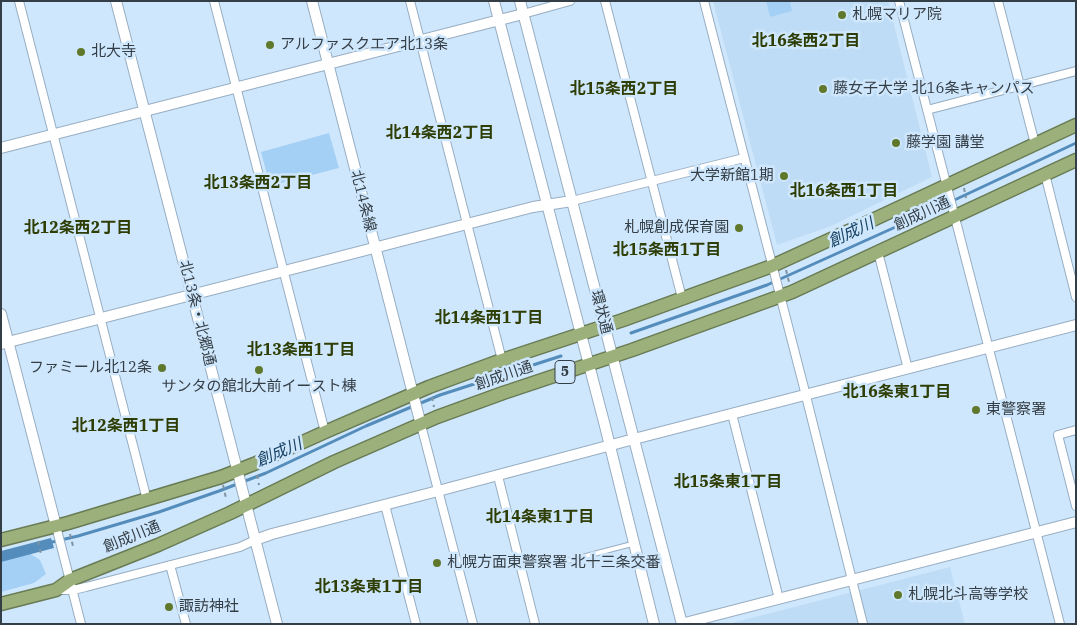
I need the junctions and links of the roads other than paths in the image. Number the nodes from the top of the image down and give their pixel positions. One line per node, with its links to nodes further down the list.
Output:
1 (19, 1): 23 (street)
2 (116, 1): 21 (street, 北13条・北郷通)
3 (214, 1): 19 (street)
4 (312, 1): 16 (street, 北14条線)
5 (410, 1): 15 (street)
6 (494, 1): 14 (street, 環状通)
7 (520, 1): 13 (street, 環状通)
8 (570, 1): 13 (street)
9 (605, 1): 29 (street)
10 (704, 1): 26 (street)
11 (899, 1): 20 (street)
12 (998, 1): 18 (street)
13 (523, 14): 14 (street); 31 (street, 環状通)
14 (499, 19): 15 (street); 32 (street, 環状通)
15 (420, 40): 16 (street); 34 (street)
16 (328, 64): 19 (street); 35 (street, 北14条線)
17 (1076, 72): 18 (street)
18 (1020, 86): 20 (street); 24 (street)
19 (236, 87): 21 (street); 38 (street)
20 (927, 110): 30 (street)
21 (145, 111): 23 (street); 40 (street, 北13条・北郷通)
22 (1076, 125): 24 (highway, 創成川通 / 5)
23 (53, 135): 25 (street); 44 (street)
24 (1035, 144): 30 (highway, 創成川通 / 5)
25 (1, 148)
26 (744, 158): 29 (street); 37 (street)
27 (1076, 160): 28 (highway, 創成川通 / 5)
28 (1045, 174): 33 (highway, 創成川通 / 5); 41 (street)
29 (652, 181): 31 (street); 42 (street)
30 (948, 190): 33 (street); 37 (highway, 創成川通 / 5)
31 (572, 201): 32 (street); 46 (street, 環状通)
32 (547, 204): 34 (street); 47 (street, 環状通)
33 (954, 212): 36 (highway, 創成川通 / 5); 49 (street)
34 (467, 224): 35 (street); 51 (street)
35 (375, 248): 38 (street); 55 (street, 北14条線)
36 (878, 252): 39 (highway, 創成川通 / 5); 53 (street)
37 (773, 270): 39 (street); 42 (highway, 創成川通 / 5)
38 (284, 271): 40 (street); 59 (street)
39 (778, 293): 50 (highway, 創成川通 / 5); 54 (street)
40 (192, 295): 44 (street); 62 (street, 北13条・北郷通)
41 (1076, 297)
42 (682, 298): 46 (highway, 創成川通 / 5)
43 (1, 314): 48 (street)
44 (100, 318): 48 (street); 65 (street)
45 (1076, 325): 49 (street)
46 (605, 326): 47 (highway, 創成川通 / 5); 50 (street, 環状通)
47 (581, 334): 51 (highway, 創成川通 / 5); 52 (street, 環状通)
48 (5, 343): 70 (street)
49 (989, 348): 53 (street); 71 (street)
50 (613, 357): 52 (highway, 創成川通 / 5); 60 (street, 環状通)
51 (502, 360): 55 (highway, 創成川通 / 5)
52 (589, 365): 57 (highway, 創成川通 / 5); 61 (street, 環状通)
53 (908, 369): 54 (street)
54 (806, 396): 56 (street); 77 (street)
55 (414, 397): 57 (street, 北14条線); 59 (highway, 創成川通 / 5)
56 (732, 414): 60 (street); 79 (street)
57 (420, 420): 64 (street); 66 (highway, 創成川通 / 5)
58 (1076, 430): 68 (street)
59 (325, 432): 62 (highway, 創成川通 / 5)
60 (634, 440): 61 (street); 88 (street, 環状通)
61 (610, 446): 63 (street); 74 (street, 環状通)
62 (239, 475): 65 (highway, 創成川通 / 5); 66 (street, 北13条・北郷通)
63 (498, 476): 64 (street); 86 (street)
64 (438, 492): 67 (street); 85 (street)
65 (147, 500): 70 (highway, 創成川通 / 5)
66 (246, 505): 73 (street, 北13条・北郷通); 78 (highway, 創成川通 / 5)
67 (385, 505): 73 (street); 84 (street)
68 (1076, 506)
69 (1076, 522): 71 (street)
70 (57, 530): 72 (highway, 創成川通 / 5); 78 (street)
71 (1037, 532): 77 (street); 90 (street)
72 (1, 540)
73 (255, 540): 76 (street); 83 (street, 北13条・北郷通)
74 (634, 544): 75 (lane); 87 (street, 環状通)
75 (563, 562)
76 (170, 565): 78 (street); 82 (street)
77 (852, 580): 79 (street); 89 (street)
78 (72, 585): 80 (highway, 創成川通 / 5); 81 (street)
79 (779, 599): 88 (street)
80 (1, 604)
81 (81, 624)
82 (186, 624)
83 (277, 624)
84 (416, 624)
85 (473, 624)
86 (535, 624)
87 (654, 624)
88 (682, 624)
89 (863, 624)
90 (1060, 624)

